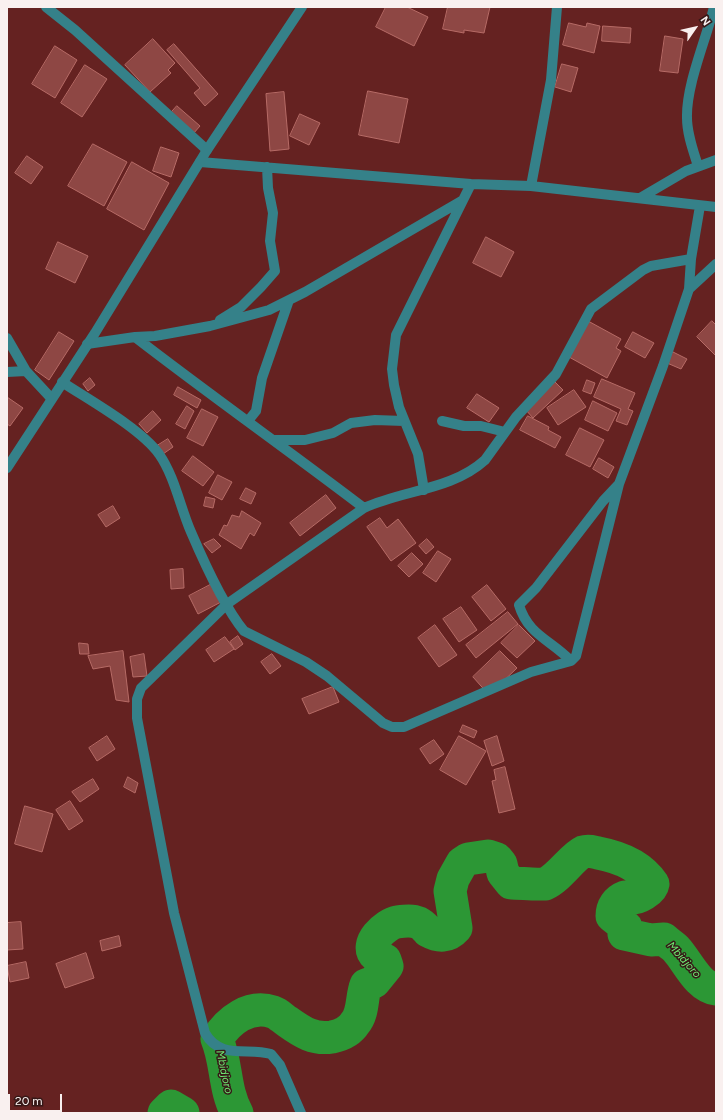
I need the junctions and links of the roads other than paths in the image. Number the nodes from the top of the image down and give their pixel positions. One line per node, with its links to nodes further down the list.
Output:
1 (46, 7): 5 (street)
2 (302, 7): 5 (street)
3 (558, 7): 11 (street)
4 (714, 7): 8 (street)
5 (207, 150): 7 (street)
6 (716, 160): 8 (street)
7 (200, 162): 9 (street); 23 (street)
8 (698, 166): 12 (street)
9 (267, 167): 10 (street); 20 (street)
10 (471, 184): 11 (street); 13 (street)
11 (531, 186): 12 (street)
12 (640, 198): 14 (street)
13 (463, 200): 19 (street); 29 (street)
14 (700, 206): 15 (street); 16 (street)
15 (716, 207)
16 (691, 259): 18 (street); 31 (street)
17 (716, 264): 18 (street)
18 (689, 289): 34 (street)
19 (289, 300): 20 (street); 28 (street)
20 (210, 326): 21 (street)
21 (135, 337): 23 (street); 28 (street)
22 (7, 338): 24 (street)
23 (87, 344): 26 (street)
24 (26, 371): 25 (street); 27 (street)
25 (7, 372)
26 (62, 382): 27 (street); 37 (street)
27 (51, 398): 33 (street)
28 (248, 421): 32 (street)
29 (404, 421): 32 (street); 35 (street)
30 (442, 421): 31 (street)
31 (505, 432): 35 (street)
32 (275, 440): 36 (street)
33 (7, 468)
34 (619, 484): 38 (street); 38 (street)
35 (424, 490): 36 (street)
36 (364, 508): 37 (street)
37 (227, 604): 38 (street); 39 (street)
38 (571, 661)
39 (301, 1113)

